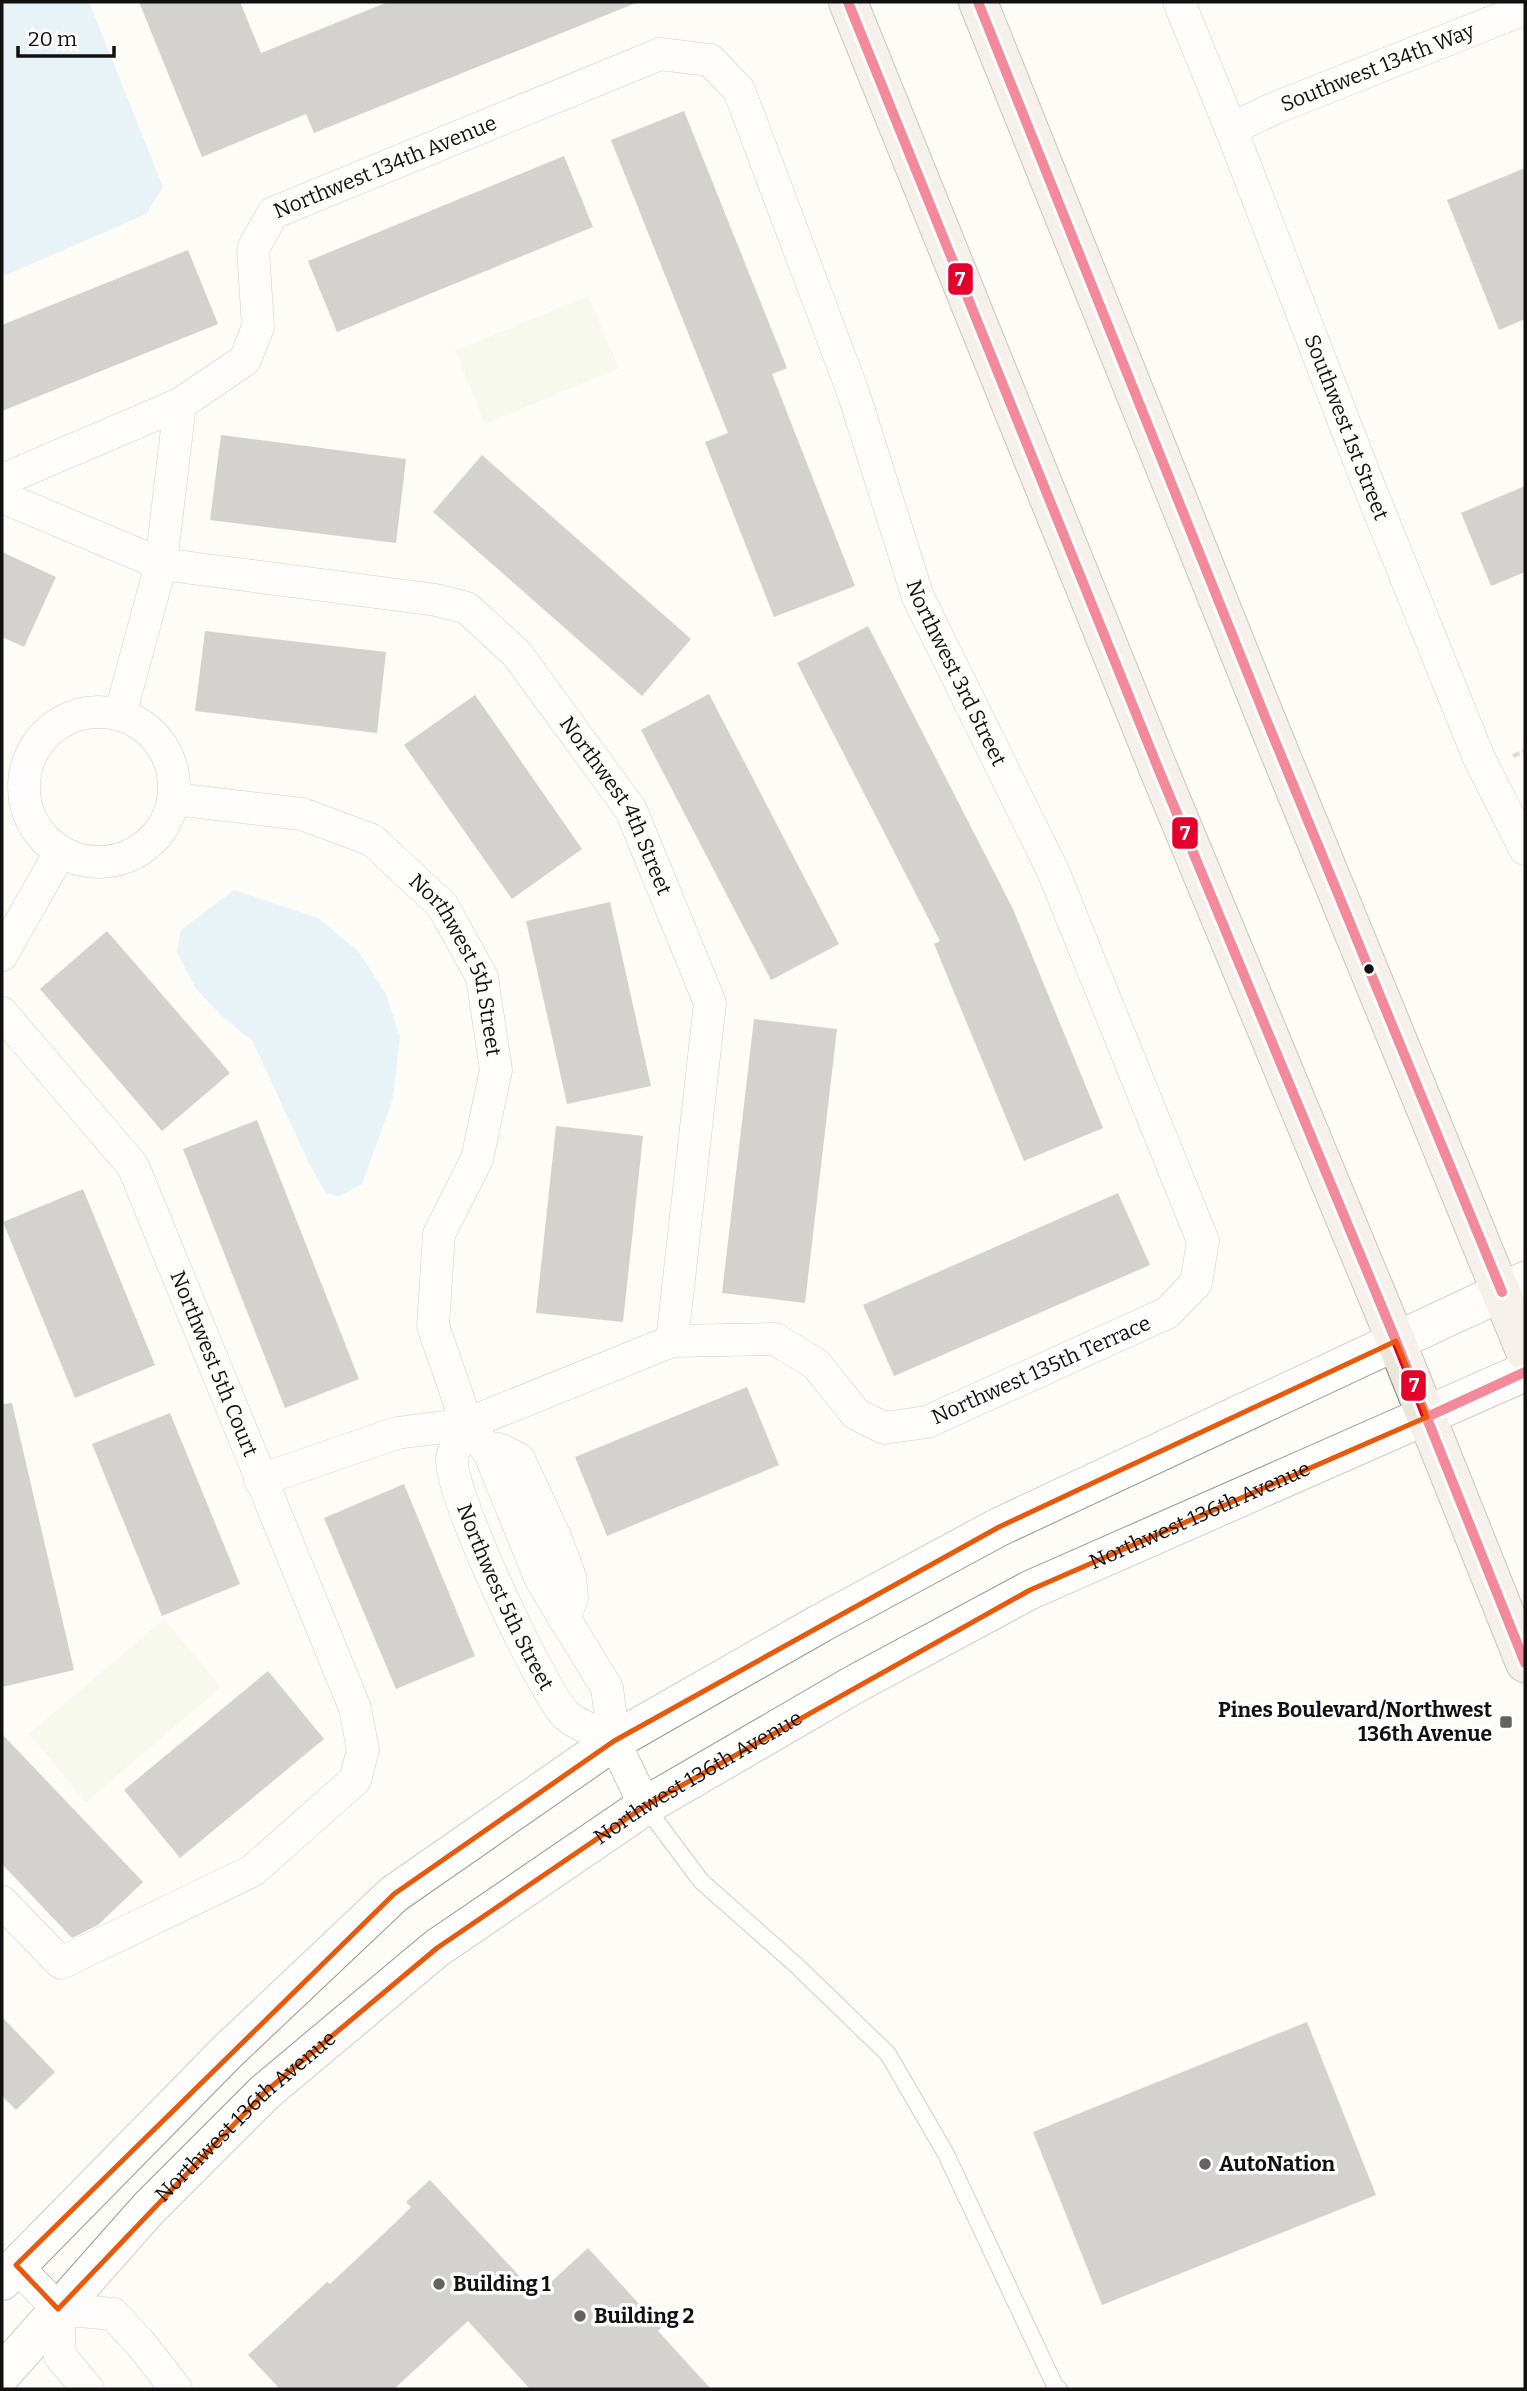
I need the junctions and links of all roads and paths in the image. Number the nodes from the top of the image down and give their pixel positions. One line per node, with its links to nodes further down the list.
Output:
1 (848, 2): 20 (highway)
2 (978, 2): 18 (highway)
3 (1179, 2): 6 (street, Southwest 1st Street)
4 (1525, 9): 6 (street, Southwest 134th Way)
5 (710, 60): 7 (street, Northwest 134th Avenue); 17 (street, Northwest 3rd Street)
6 (1231, 129): 13 (street, Southwest 1st Street)
7 (180, 404): 8 (street, Northwest 134th Avenue); 10 (street)
8 (2, 480)
9 (2, 497): 10 (street)
10 (161, 564): 11 (street); 19 (street, Northwest 4th Street)
11 (120, 715): 12 (street); 14 (street)
12 (174, 799): 14 (street); 24 (street, Northwest 5th Street)
13 (1524, 848)
14 (60, 852): 15 (street)
15 (2, 955)
16 (2, 1013): 26 (street, Northwest 5th Court)
17 (1195, 1283): 19 (street, Northwest 135th Terrace)
18 (1513, 1286): 20 (street); 21 (highway)
19 (673, 1341): 24 (street, Northwest 135th Terrace)
20 (1396, 1341): 23 (highway); 31 (street)
21 (1525, 1351)
22 (1525, 1372): 23 (street, Northwest 136th Avenue)
23 (1427, 1417): 30 (highway); 32 (street, Northwest 136th Avenue)
24 (467, 1424): 25 (street, Northwest 5th Street); 26 (street, Northwest 135th Terrace); 28 (street, Northwest 5th Street)
25 (489, 1452): 27 (street, Northwest 5th Street); 29 (street)
26 (260, 1480): 33 (street, Northwest 5th Court)
27 (513, 1517): 28 (street); 29 (street, Northwest 5th Street)
28 (475, 1534): 31 (street, Northwest 5th Street)
29 (564, 1619): 31 (street, Northwest 5th Street)
30 (1525, 1663)
31 (614, 1741): 32 (street, Northwest 5th Street); 34 (street)
32 (645, 1806): 35 (street, Northwest 136th Avenue); 39 (lane)
33 (2, 1902)
34 (9, 2273): 35 (street)
35 (58, 2309): 36 (street, Northwest 136th Avenue); 37 (street); 38 (street)
36 (2, 2374)
37 (88, 2389)
38 (176, 2389)
39 (1059, 2389)

